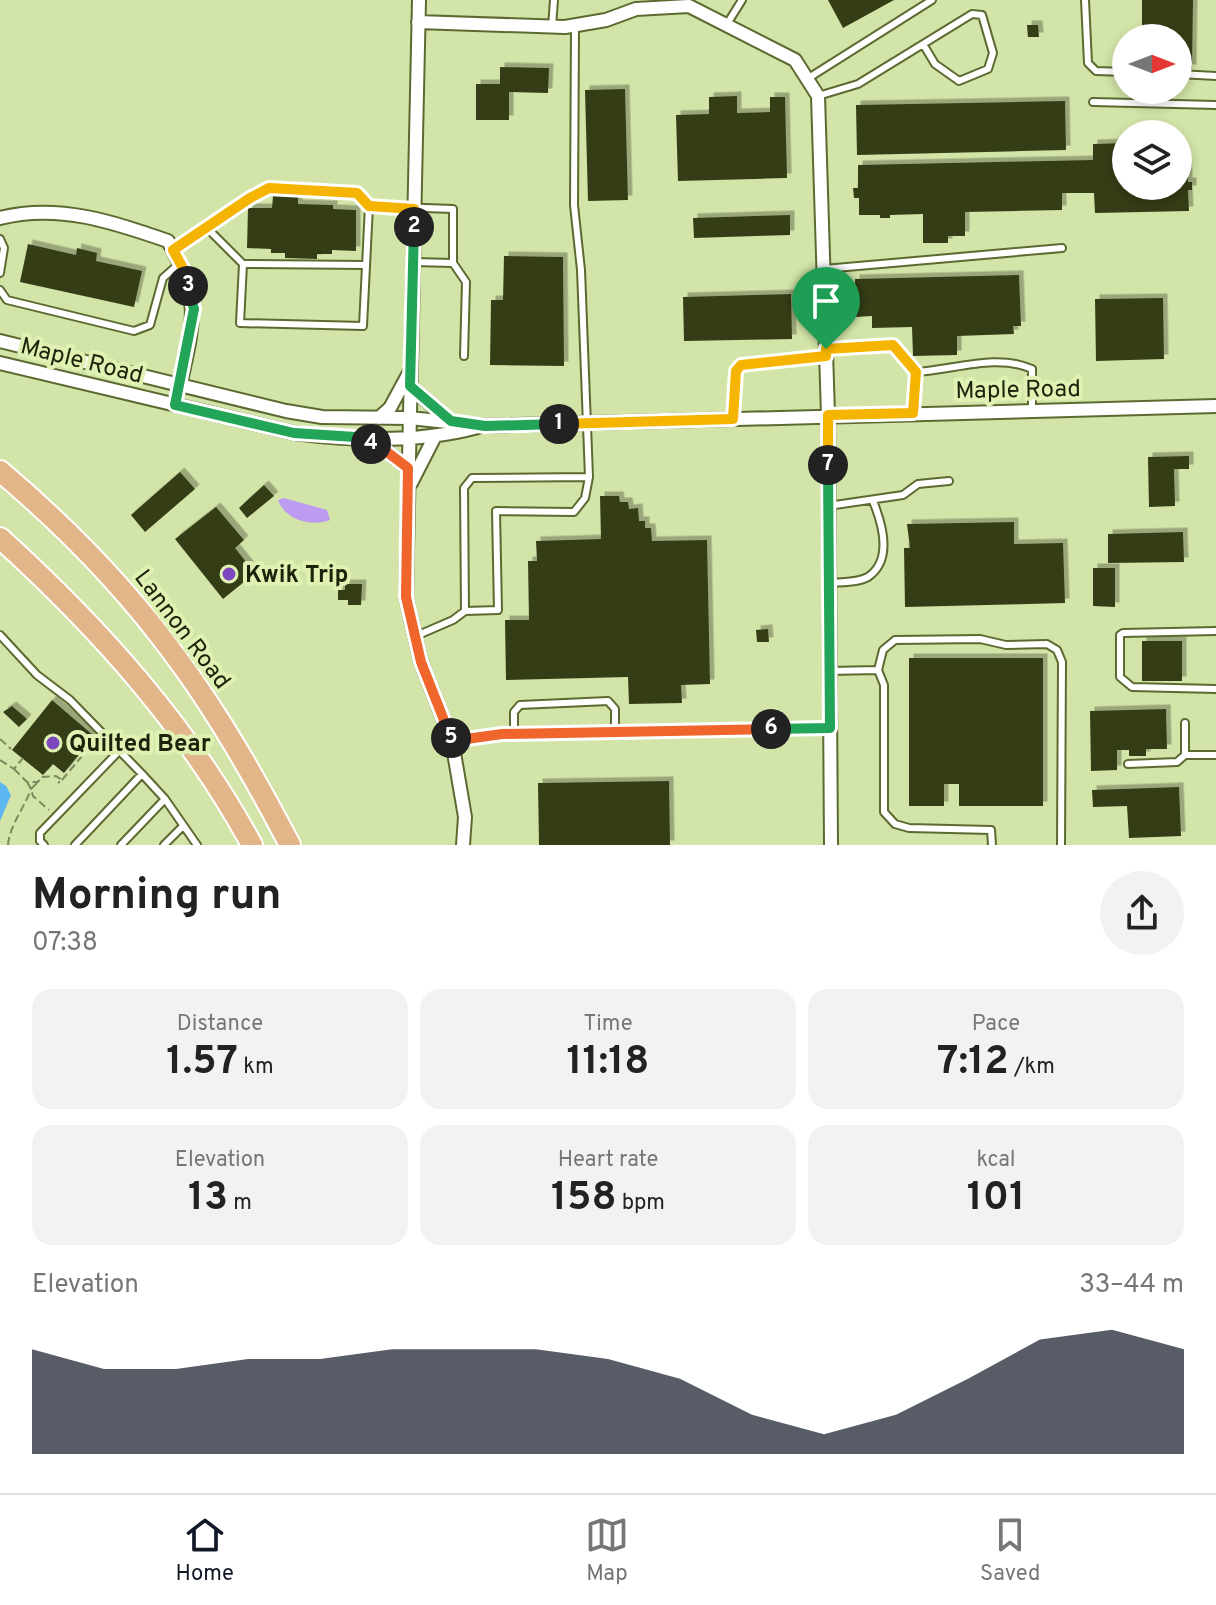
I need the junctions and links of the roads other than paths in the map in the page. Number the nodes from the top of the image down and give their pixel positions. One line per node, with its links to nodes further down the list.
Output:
1 (419, 0): 6 (street)
2 (554, 0): 9 (lane)
3 (742, 0): 7 (lane)
4 (932, 0): 14 (lane)
5 (1085, 0): 11 (lane)
6 (418, 22): 9 (street); 19 (street)
7 (726, 25): 8 (street); 14 (street)
8 (575, 26): 9 (street); 50 (lane)
9 (552, 27)
10 (923, 44): 10 (lane); 15 (lane)
11 (1112, 72)
12 (1192, 75): 13 (lane)
13 (1216, 76)
14 (807, 79): 15 (street)
15 (818, 96): 30 (street)
16 (1093, 102): 17 (lane)
17 (1216, 105)
18 (369, 206): 19 (lane); 21 (lane); 29 (lane)
19 (414, 209): 25 (street); 27 (lane)
20 (0, 218): 24 (street)
21 (206, 227): 24 (lane); 28 (lane)
22 (0, 239): 31 (lane)
23 (1062, 248): 30 (lane)
24 (173, 250): 26 (street)
25 (413, 262): 27 (lane); 37 (street)
26 (180, 263): 32 (lane); 39 (street)
27 (453, 263): 35 (lane)
28 (243, 264): 29 (lane); 29 (lane)
29 (366, 265)
30 (824, 269): 34 (street)
31 (0, 273)
32 (0, 290)
33 (0, 341): 39 (street, Maple Road)
34 (826, 353): 38 (lane); 45 (street); 48 (lane)
35 (464, 356)
36 (0, 363): 41 (street, Maple Road)
37 (410, 371): 40 (street); 46 (street)
38 (916, 372): 43 (lane); 44 (lane)
39 (180, 386): 41 (street); 46 (street, Maple Road)
40 (410, 386): 47 (street); 49 (street)
41 (175, 405): 52 (street, Maple Road)
42 (1216, 406): 43 (street, Maple Road)
43 (1032, 410): 44 (street, Maple Road)
44 (913, 413): 45 (street, Maple Road)
45 (828, 415): 48 (street, Maple Road); 61 (street)
46 (379, 418): 47 (street, Maple Road)
47 (410, 418): 49 (street, Maple Road); 53 (street)
48 (733, 419): 50 (street, Maple Road)
49 (451, 421): 51 (street, Maple Road)
50 (588, 424): 51 (street, Maple Road); 57 (lane)
51 (485, 426): 54 (street, Maple Road)
52 (355, 437): 53 (street, Maple Road); 55 (street)
53 (409, 438): 54 (street, Maple Road); 55 (street)
54 (434, 438): 59 (street)
55 (408, 468): 59 (street)
56 (0, 471): 89 (main road, Lannon Road)
57 (589, 477): 64 (lane); 64 (lane)
58 (949, 481): 60 (lane)
59 (408, 489): 67 (street)
60 (873, 501): 61 (lane); 63 (lane)
61 (828, 506): 63 (street)
62 (0, 538): 88 (main road)
63 (829, 583): 69 (street)
64 (465, 611): 67 (lane)
65 (1216, 631): 70 (lane)
66 (0, 635): 76 (lane)
67 (415, 636): 75 (street)
68 (878, 670): 69 (lane); 92 (lane); 93 (lane)
69 (829, 671): 72 (street)
70 (1216, 689)
71 (1185, 723): 77 (lane)
72 (830, 728): 73 (lane); 91 (street)
73 (615, 731): 74 (lane); 74 (lane)
74 (514, 734): 75 (lane)
75 (452, 741): 90 (street)
76 (120, 750): 80 (lane); 83 (lane)
77 (1185, 755): 78 (lane); 79 (lane)
78 (1216, 755)
79 (1128, 764)
80 (142, 774): 81 (lane); 84 (lane)
81 (165, 799): 82 (lane); 85 (lane)
82 (182, 827): 86 (lane); 87 (lane)
83 (44, 845)
84 (75, 845)
85 (121, 845)
86 (164, 845)
87 (197, 845)
88 (252, 845)
89 (290, 845)
90 (463, 845)
91 (831, 845)
92 (992, 845)
93 (1061, 845)

